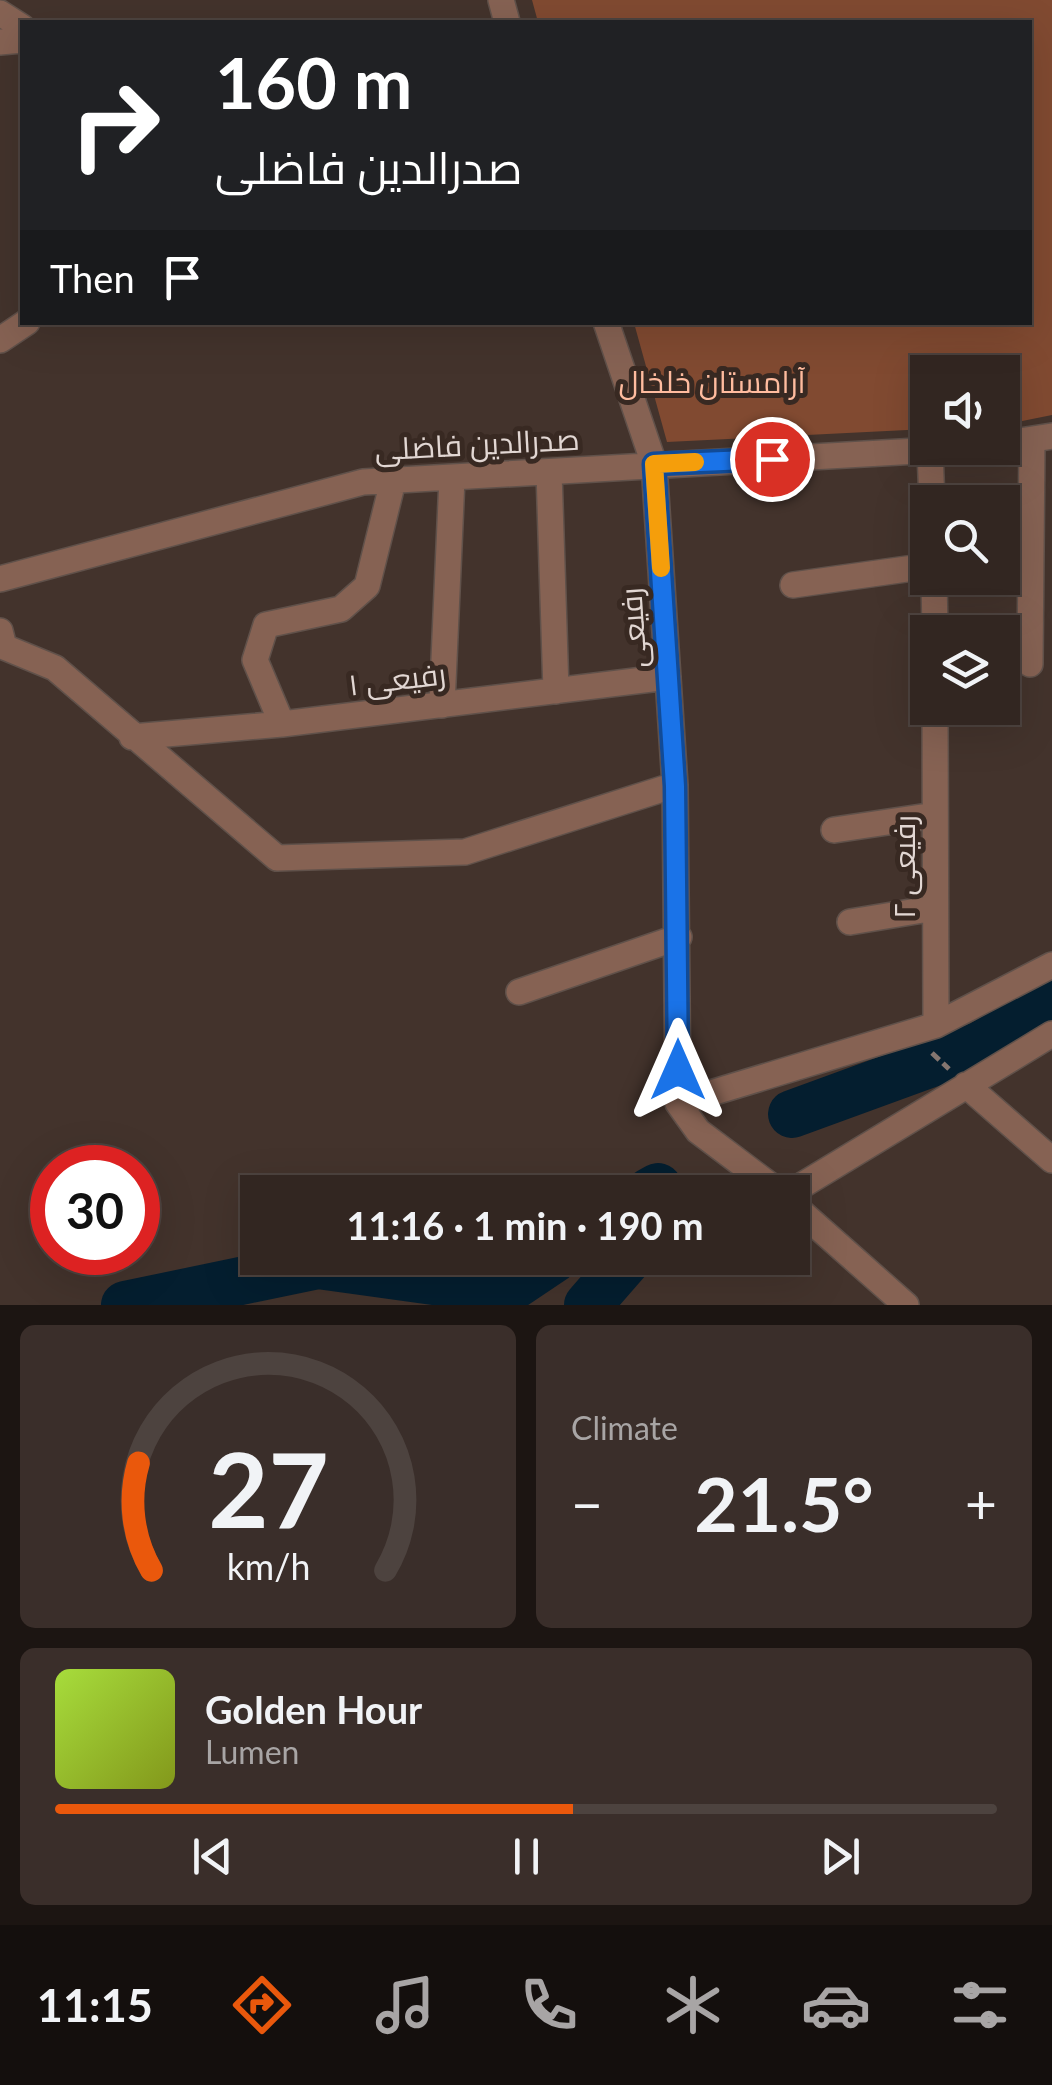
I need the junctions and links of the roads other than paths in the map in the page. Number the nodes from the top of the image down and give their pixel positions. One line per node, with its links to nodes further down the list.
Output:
1 (22, 325): 3 (street)
2 (607, 325): 6 (street, رفیعی)
3 (0, 340)
4 (1042, 438): 14 (street)
5 (910, 453): 6 (street, صدرالدین فاضلی)
6 (654, 464): 7 (street, صدرالدین فاضلی); 15 (street, رفیعی)
7 (549, 472): 8 (street, صدرالدین فاضلی); 16 (street)
8 (452, 478): 9 (street, صدرالدین فاضلی); 17 (street)
9 (393, 481): 11 (street, صدرالدین فاضلی); 18 (street)
10 (910, 569): 12 (street)
11 (0, 579)
12 (793, 585)
13 (0, 631): 20 (street)
14 (1030, 664)
15 (668, 677): 16 (street, رفیعی ۱); 21 (street, رفیعی)
16 (556, 691): 17 (street, رفیعی ۱)
17 (442, 705): 18 (street, رفیعی ۱)
18 (282, 724): 20 (street, رفیعی ۱)
19 (935, 725): 22 (street, رفیعی ۲)
20 (132, 737): 21 (street)
21 (675, 786): 26 (street, رفیعی)
22 (935, 815): 23 (street); 24 (street, رفیعی ۲)
23 (834, 830)
24 (936, 908): 25 (street); 29 (street, رفیعی ۲)
25 (850, 922)
26 (679, 937): 28 (street); 32 (street, رفیعی)
27 (1052, 965): 29 (street)
28 (519, 992)
29 (924, 1029): 32 (street)
30 (1052, 1034): 31 (street)
31 (966, 1085): 33 (street); 35 (street)
32 (678, 1103): 34 (street)
33 (1052, 1160)
34 (756, 1175)
35 (810, 1180)
36 (810, 1220): 37 (street)
37 (906, 1305)

